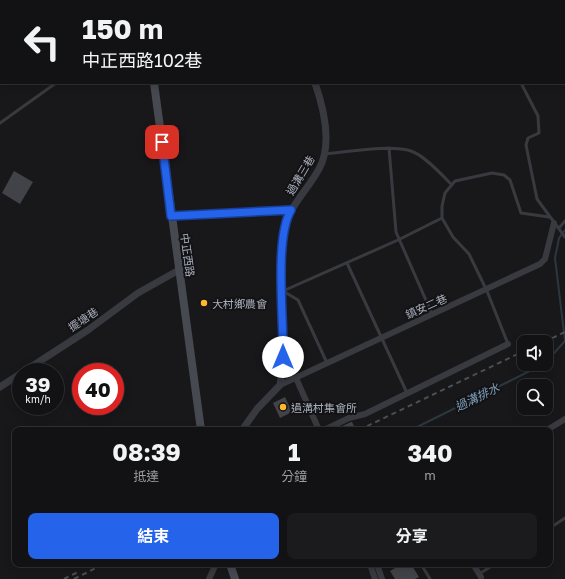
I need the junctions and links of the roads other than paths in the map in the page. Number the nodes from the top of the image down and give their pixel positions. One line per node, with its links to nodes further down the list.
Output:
1 (54, 84): 5 (lane)
2 (154, 84): 10 (main road, 中正西路)
3 (315, 84): 7 (street, 過溝三巷)
4 (522, 84): 11 (lane)
5 (0, 123)
6 (389, 148): 7 (lane); 8 (lane); 16 (lane)
7 (324, 154): 9 (street, 過溝三巷)
8 (452, 185): 11 (lane); 12 (lane)
9 (291, 210): 10 (lane); 19 (street, 過溝三巷)
10 (171, 216): 18 (main road, 中正西路)
11 (548, 217): 14 (lane)
12 (442, 218): 16 (lane); 20 (lane)
13 (565, 221): 14 (lane)
14 (556, 226): 15 (lane); 20 (street, 鎮安二巷)
15 (565, 237)
16 (398, 240): 17 (lane); 21 (lane)
17 (347, 263): 19 (lane); 22 (lane)
18 (179, 270): 27 (street, 擺塘巷); 30 (main road, 中正西路)
19 (283, 291): 24 (lane); 26 (street, 過溝三巷)
20 (487, 291): 21 (street, 鎮安二巷); 23 (lane)
21 (432, 314): 22 (street, 鎮安二巷)
22 (381, 338): 24 (street, 鎮安二巷); 28 (lane)
23 (508, 344): 28 (street)
24 (327, 363): 25 (street, 鎮安二巷)
25 (296, 378): 26 (street, 鎮安二巷); 32 (street)
26 (280, 385): 31 (street)
27 (0, 387)
28 (407, 393): 33 (street)
29 (565, 419): 34 (street)
30 (201, 427)
31 (244, 427)
32 (318, 427)
33 (330, 427)
34 (552, 427)
35 (565, 518): 36 (lane)
36 (553, 526)
37 (215, 567): 45 (street)
38 (231, 567): 46 (main road)
39 (371, 567): 47 (street)
40 (378, 567): 48 (street)
41 (423, 567): 49 (lane)
42 (475, 567): 44 (street)
43 (492, 567): 44 (lane)
44 (480, 577)
45 (210, 579)
46 (235, 579)
47 (375, 579)
48 (382, 579)
49 (430, 579)

